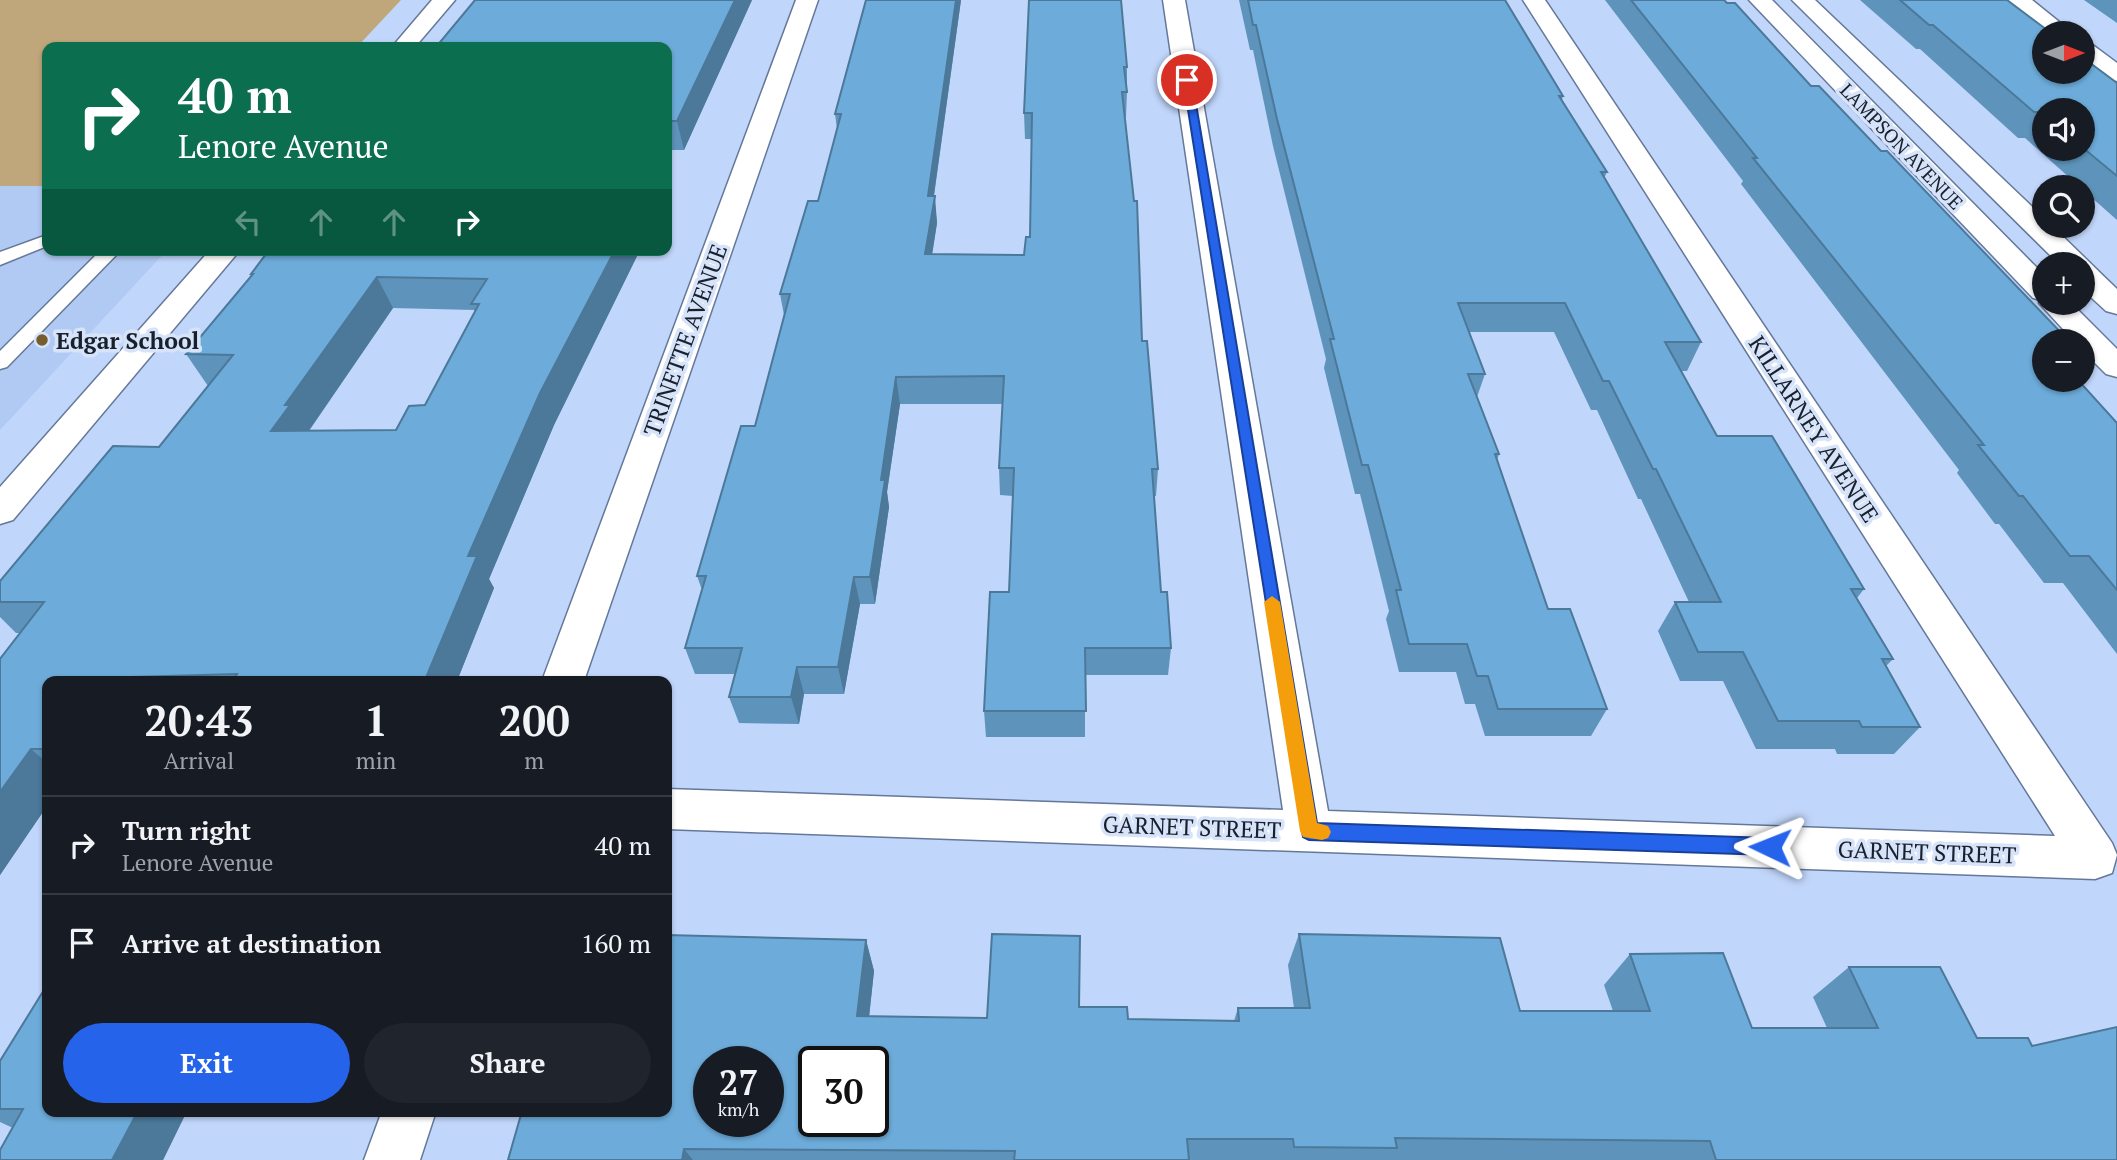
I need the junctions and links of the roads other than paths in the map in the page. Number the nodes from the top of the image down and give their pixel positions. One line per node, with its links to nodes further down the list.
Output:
1 (444, 0): 9 (street)
2 (807, 0): 24 (street, TRINETTE AVENUE)
3 (1174, 0): 26 (street)
4 (1534, 0): 27 (street, KILLARNEY AVENUE)
5 (1760, 0): 17 (street, LAMPSON AVENUE)
6 (1803, 0): 13 (street, LAMPSON AVENUE)
7 (2018, 0): 8 (street)
8 (2046, 21)
9 (407, 42)
10 (2095, 58): 11 (street)
11 (2117, 74)
12 (42, 242): 16 (lane)
13 (2063, 252)
14 (107, 256): 21 (lane)
15 (221, 256): 23 (street)
16 (0, 259)
17 (2032, 280)
18 (2095, 284): 19 (street)
19 (2117, 305)
20 (2066, 315): 22 (street)
21 (0, 363)
22 (2117, 367)
23 (0, 511)
24 (565, 676)
25 (672, 809): 26 (street, GARNET STREET)
26 (1309, 831): 27 (street, GARNET STREET)
27 (2095, 858)
28 (407, 1117): 29 (street)
29 (391, 1160)

